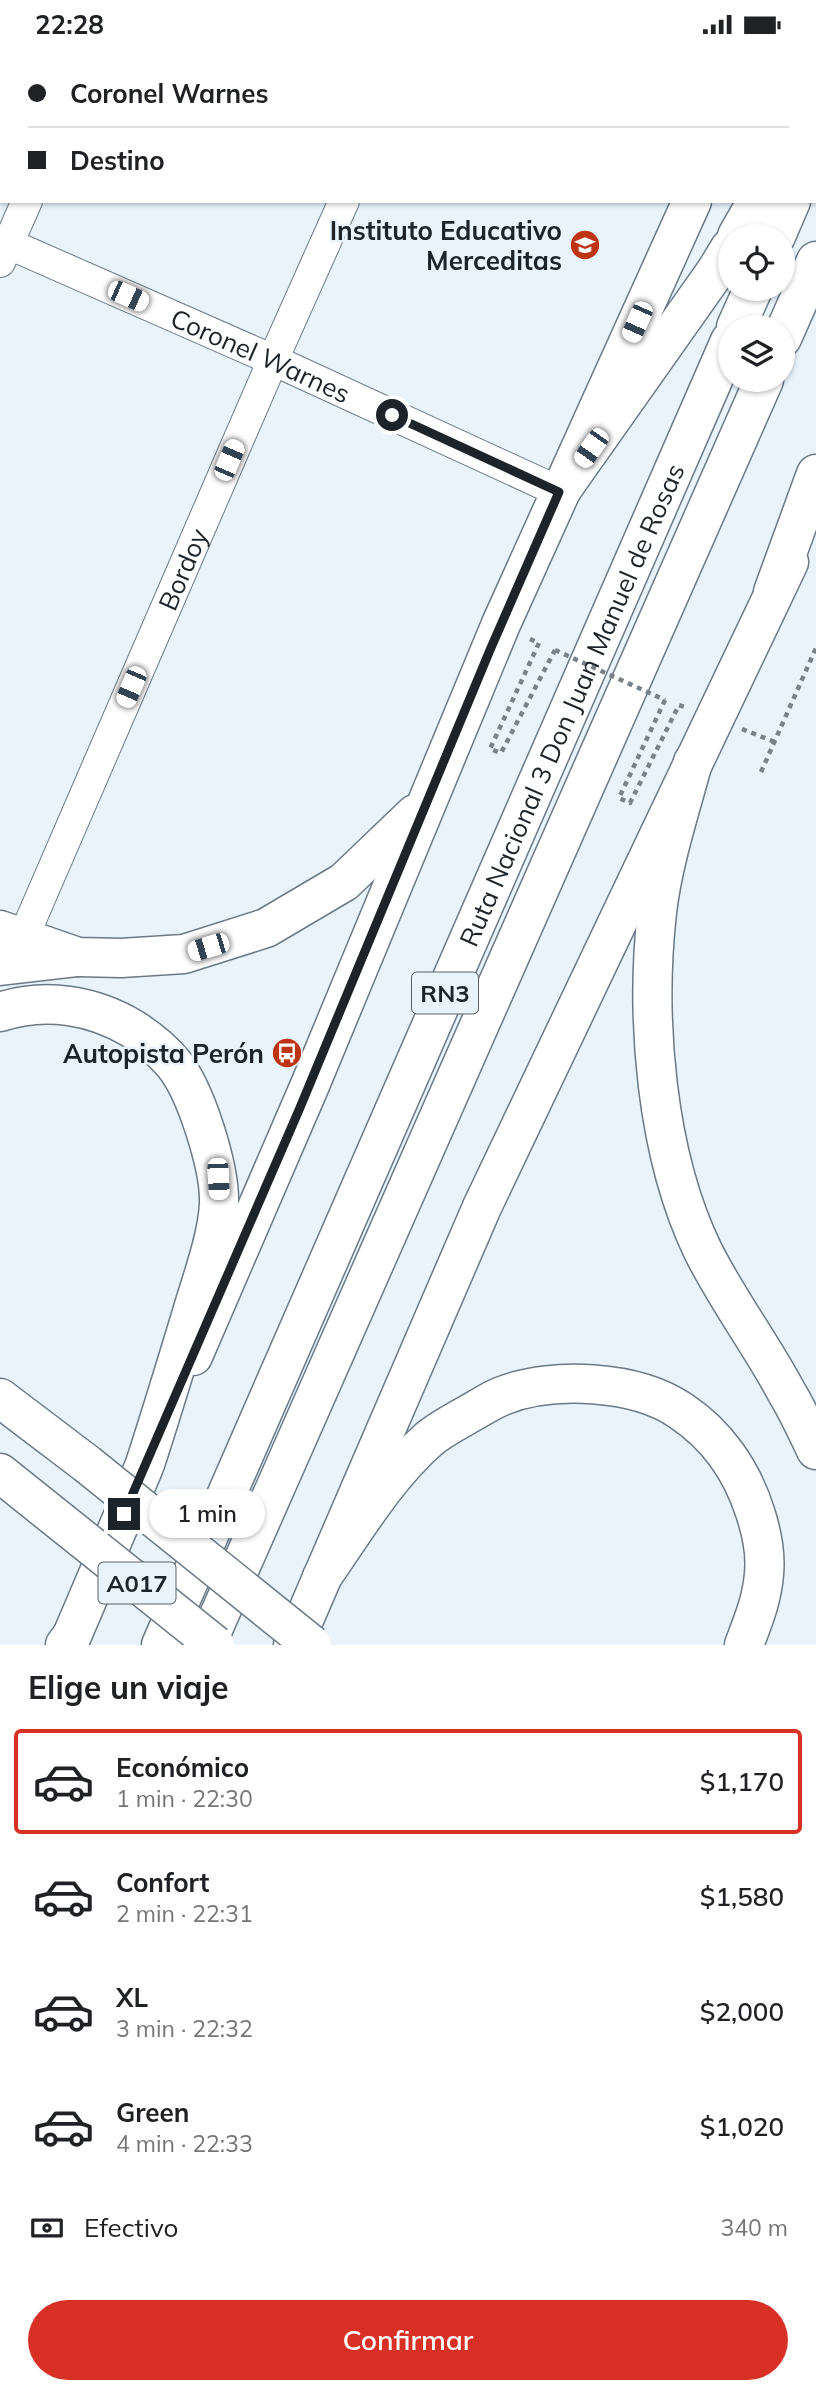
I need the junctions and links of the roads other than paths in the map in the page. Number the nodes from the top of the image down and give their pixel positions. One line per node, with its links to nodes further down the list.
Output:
1 (26, 203): 8 (street)
2 (343, 203): 12 (street, Bordoy)
3 (691, 203): 15 (main road)
4 (756, 203): 6 (main road)
5 (790, 203): 7 (main road)
6 (744, 224)
7 (781, 224)
8 (3, 248): 12 (street, Coronel Warnes)
9 (816, 261): 11 (main road)
10 (718, 268): 15 (main road)
11 (792, 315)
12 (273, 360): 15 (street, Coronel Warnes); 19 (street, Bordoy)
13 (718, 369): 31 (main road, Ruta Nacional 3 Don Juan Manuel de Rosas / RN3)
14 (759, 392): 32 (main road, Ruta Nacional 3 Don Juan Manuel de Rosas / RN3)
15 (559, 492): 18 (main road)
16 (816, 498): 17 (main road)
17 (693, 762): 23 (main road); 29 (main road)
18 (425, 805): 19 (main road); 25 (main road)
19 (8, 945)
20 (0, 1012): 25 (main road)
21 (0, 1380): 24 (main road)
22 (0, 1398): 24 (main road, A017)
23 (816, 1450)
24 (74, 1453): 35 (main road, A017, bridge)
25 (145, 1464): 30 (main road)
26 (0, 1473): 28 (main road, A017)
27 (0, 1496): 28 (main road)
28 (60, 1521): 33 (main road, A017, bridge)
29 (322, 1577): 34 (main road); 36 (main road)
30 (68, 1642)
31 (161, 1645)
32 (206, 1645)
33 (215, 1645)
34 (293, 1645)
35 (312, 1645)
36 (744, 1645)

